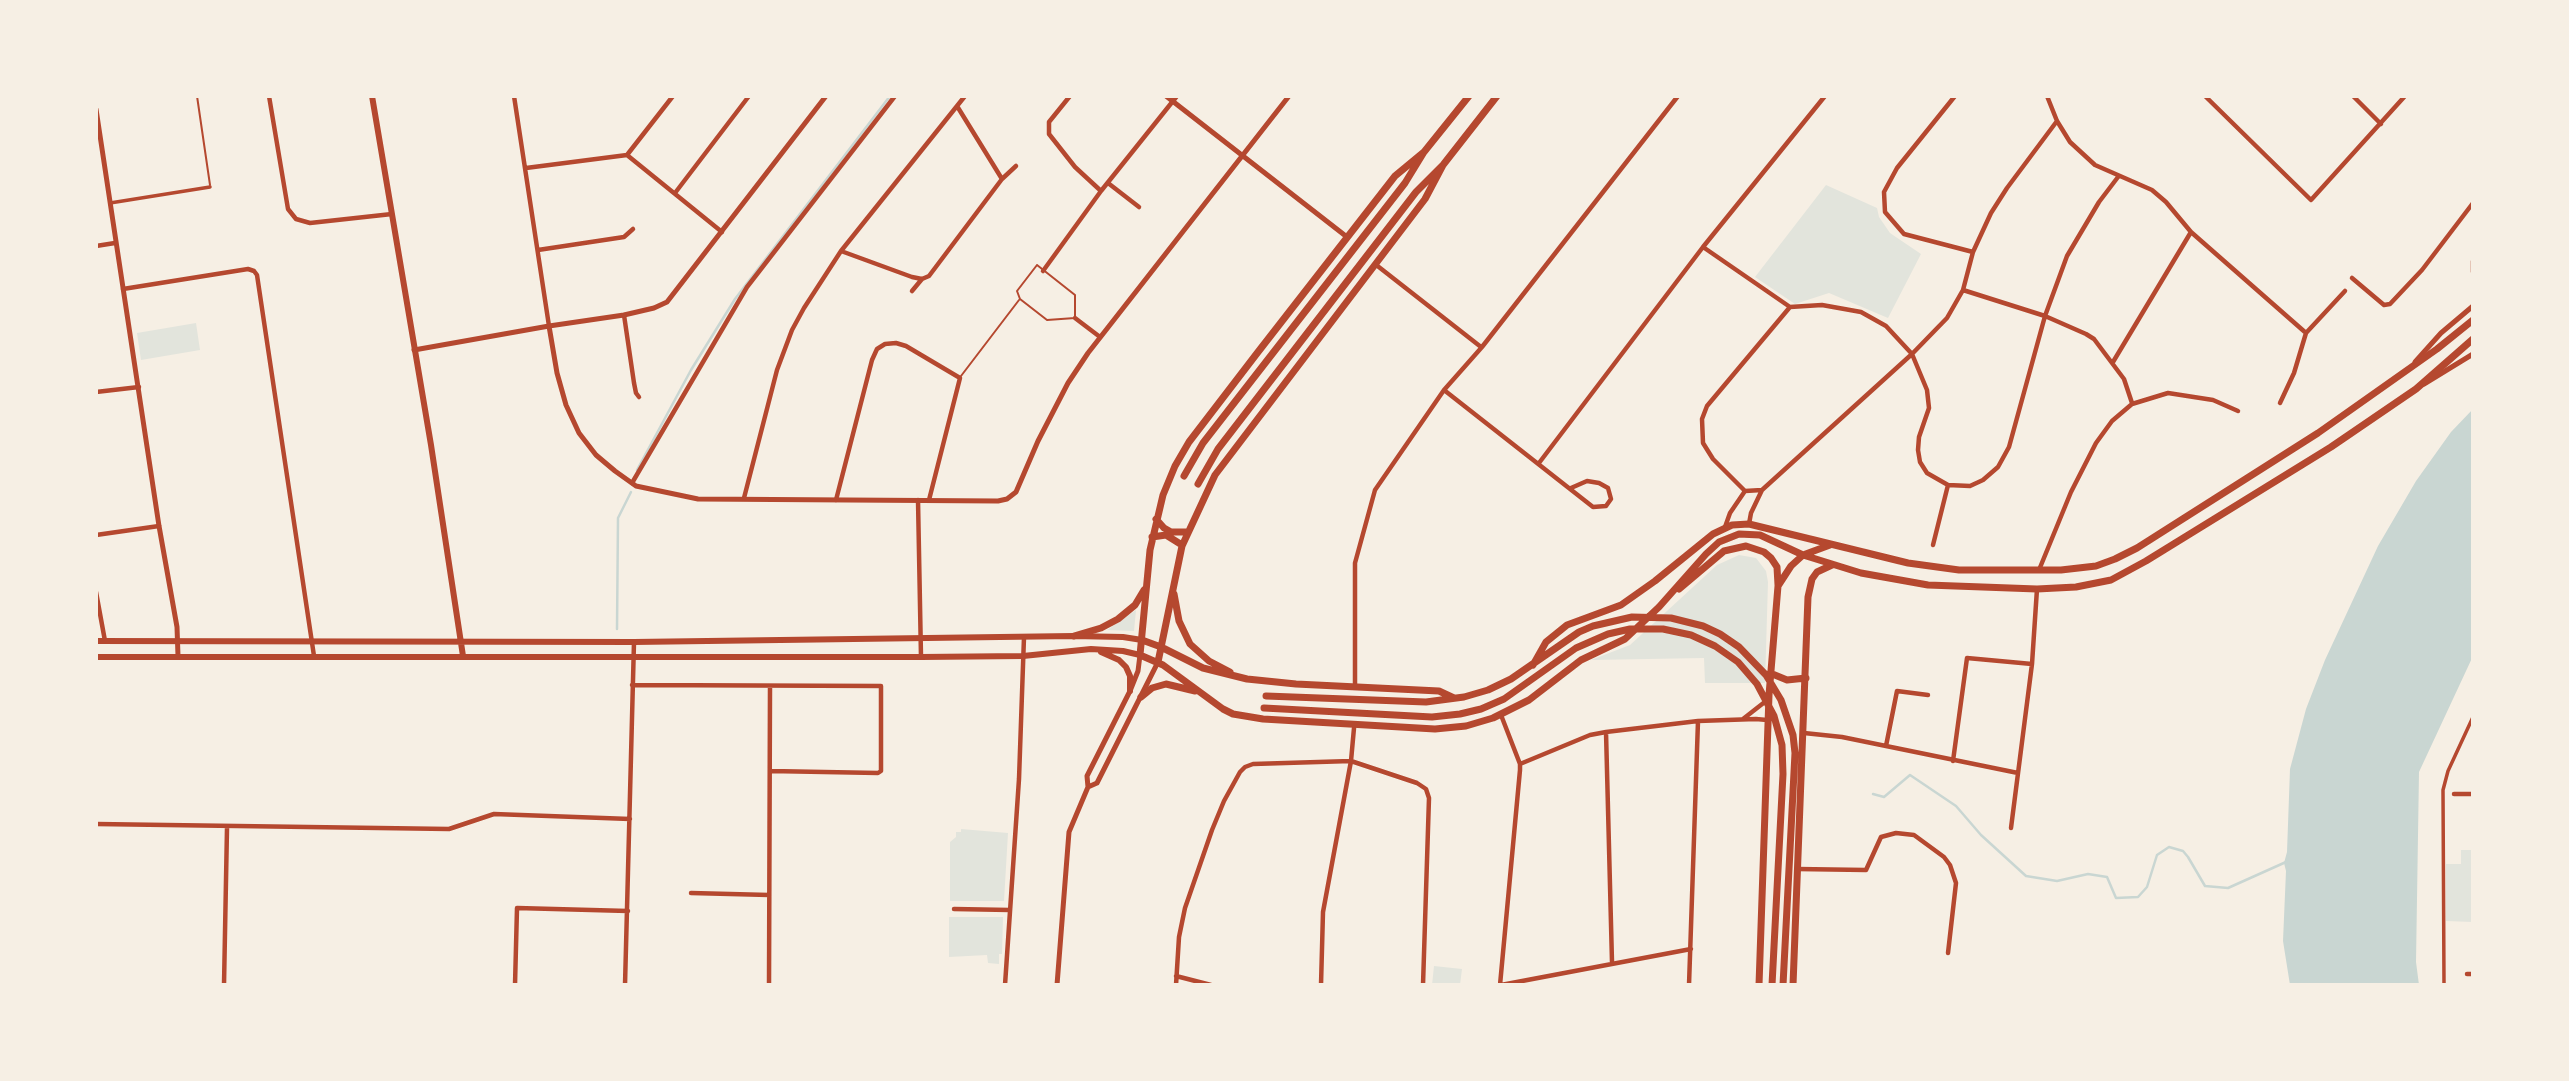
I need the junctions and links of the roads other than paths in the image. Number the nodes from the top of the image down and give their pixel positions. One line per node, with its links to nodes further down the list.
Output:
1 (197, 96): 36 (lane)
2 (269, 96): 42 (street)
3 (372, 96): 42 (main road)
4 (514, 96): 32 (street)
5 (673, 96): 28 (street)
6 (749, 96): 38 (street)
7 (826, 96): 44 (street)
8 (895, 96): 91 (street)
9 (965, 96): 23 (street)
10 (1070, 96): 37 (street)
11 (1166, 96): 22 (street)
12 (1289, 96): 29 (street)
13 (1469, 96): 27 (main road)
14 (1497, 96): 30 (main road)
15 (1678, 96): 74 (street)
16 (1825, 96): 49 (street)
17 (1955, 96): 52 (street)
18 (2047, 96): 25 (street)
19 (2205, 96): 26 (street)
20 (2353, 96): 26 (street)
21 (2405, 96): 26 (street)
22 (1175, 99): 29 (street); 35 (street)
23 (957, 106): 34 (street); 51 (street)
24 (96, 109): 39 (street)
25 (2057, 121): 33 (street); 52 (street)
26 (2381, 124)
27 (1424, 152): 46 (main road); 90 (main road)
28 (627, 155): 32 (street); 38 (street)
29 (1243, 155): 46 (street); 72 (street)
30 (1443, 165): 54 (main road); 92 (main road)
31 (1016, 166): 34 (street)
32 (526, 169): 50 (street)
33 (2118, 177): 45 (street); 67 (street)
34 (1002, 180): 58 (street)
35 (1108, 183): 37 (street); 41 (street)
36 (210, 187): 39 (street)
37 (1101, 191): 55 (street)
38 (674, 193): 44 (street)
39 (110, 203): 47 (street)
40 (2473, 203): 57 (street)
41 (1139, 207)
42 (392, 214): 75 (main road)
43 (633, 229): 50 (street)
44 (722, 232): 66 (street)
45 (2191, 232): 71 (street); 78 (street)
46 (1347, 237): 101 (main road)
47 (115, 243): 48 (street); 59 (street)
48 (96, 246)
49 (1703, 247): 65 (street); 89 (street)
50 (538, 250): 70 (street)
51 (841, 251): 58 (street); 97 (street)
52 (1973, 252): 60 (street)
53 (2473, 261): 56 (street)
54 (1374, 263): 74 (street); 105 (main road)
55 (1044, 271): 63 (lane); 68 (lane)
56 (2473, 272)
57 (2352, 278)
58 (922, 279): 61 (street)
59 (122, 289): 81 (street); 128 (street)
60 (1963, 290): 67 (street); 76 (street)
61 (912, 291)
62 (2345, 291): 71 (street)
63 (1020, 299): 68 (lane); 80 (lane)
64 (2473, 306): 79 (street)
65 (1790, 307): 76 (street); 96 (street)
66 (624, 315): 70 (street); 85 (street)
67 (2045, 316): 78 (street); 93 (street)
68 (1075, 318): 72 (street)
69 (2473, 320): 79 (main road)
70 (550, 326): 75 (street); 91 (street)
71 (2306, 333): 86 (street)
72 (1100, 337): 100 (street)
73 (2473, 339): 82 (main road)
74 (1482, 347): 83 (street)
75 (414, 350): 127 (main road)
76 (1912, 354): 93 (street); 95 (street)
77 (2473, 354): 82 (street)
78 (2113, 362): 87 (street)
79 (2402, 375): 113 (main road)
80 (960, 378): 98 (street); 100 (street)
81 (139, 387): 84 (street); 103 (street)
82 (2416, 389): 117 (main road)
83 (1444, 390): 89 (street); 148 (street)
84 (96, 392)
85 (639, 397)
86 (2280, 403)
87 (2132, 404): 88 (street); 113 (street)
88 (2238, 411)
89 (1539, 463): 94 (street)
90 (1184, 476)
91 (632, 483): 97 (street)
92 (1198, 484)
93 (1948, 485): 110 (street)
94 (1571, 488): 94 (street)
95 (1762, 490): 96 (street); 102 (street)
96 (1745, 491): 104 (street)
97 (744, 498): 98 (street)
98 (836, 500): 99 (street)
99 (918, 500): 100 (street); 121 (street)
100 (929, 500)
101 (1156, 519): 105 (main road); 107 (main road)
102 (1749, 524): 104 (main road); 108 (main road)
103 (159, 526): 106 (street); 123 (street)
104 (1725, 527): 142 (main road)
105 (1187, 532): 109 (main road)
106 (96, 535)
107 (1152, 537): 109 (main road); 115 (main road)
108 (1830, 544): 111 (main road); 113 (main road)
109 (1182, 545): 114 (main road)
110 (1933, 545)
111 (1803, 555): 112 (main road); 116 (main road); 119 (main road)
112 (1832, 565): 117 (main road); 144 (main road)
113 (2039, 570)
114 (1173, 579): 130 (main road); 145 (main road)
115 (1146, 586): 120 (main road); 124 (main road)
116 (1778, 586): 119 (main road); 143 (main road)
117 (2036, 589): 141 (street)
118 (96, 592): 126 (street)
119 (1659, 607): 157 (main road)
120 (1074, 636): 122 (main road); 124 (main road)
121 (921, 637): 122 (main road); 129 (main road); 138 (street)
122 (1024, 637): 136 (street)
123 (178, 640): 126 (main road); 128 (main road); 133 (street)
124 (1142, 640): 130 (main road); 132 (main road)
125 (96, 641): 126 (main road)
126 (105, 641)
127 (461, 641): 128 (main road); 129 (main road); 135 (main road)
128 (312, 642): 134 (street)
129 (634, 642): 139 (street)
130 (1161, 647): 140 (main road); 145 (main road)
131 (1096, 649): 132 (main road); 136 (main road); 149 (main road)
132 (1140, 655): 140 (main road); 149 (street)
133 (178, 656): 134 (main road); 137 (main road)
134 (314, 656): 135 (main road)
135 (463, 656): 139 (main road)
136 (1023, 656): 138 (main road); 184 (street)
137 (96, 657)
138 (921, 657): 139 (main road)
139 (633, 658): 146 (street)
140 (1158, 662): 150 (main road); 153 (street)
141 (2032, 664): 167 (street); 170 (street)
142 (1532, 665): 154 (main road); 204 (main road)
143 (1770, 673): 144 (main road); 155 (main road)
144 (1806, 678): 164 (main road)
145 (1247, 679): 148 (main road)
146 (632, 685): 147 (street); 174 (street)
147 (770, 686): 169 (street); 169 (street)
148 (1355, 687): 154 (main road)
149 (1130, 691): 171 (street)
150 (1204, 695): 153 (main road); 157 (main road)
151 (1928, 695): 165 (street)
152 (1266, 696): 154 (main road)
153 (1141, 697): 171 (street)
154 (1455, 698)
155 (1769, 698): 159 (street); 160 (main road)
156 (1264, 708): 203 (main road)
157 (1501, 715): 168 (street)
158 (2473, 717): 206 (street)
159 (1742, 720): 160 (street); 161 (street)
160 (1768, 720): 177 (main road)
161 (1698, 721): 163 (street); 186 (street)
162 (1354, 728): 166 (street)
163 (1605, 732): 168 (street); 188 (street)
164 (1804, 733): 165 (street); 178 (main road)
165 (1886, 746): 167 (street)
166 (1350, 761): 189 (street); 198 (street); 199 (street)
167 (1953, 761): 170 (street)
168 (1520, 764): 200 (street)
169 (770, 771): 182 (street)
170 (2018, 774): 179 (street)
171 (1088, 787): 195 (street)
172 (2454, 794): 173 (street)
173 (2473, 794)
174 (629, 819): 176 (street); 185 (street)
175 (96, 824): 176 (street)
176 (227, 828): 190 (street)
177 (1764, 828): 178 (main road); 202 (main road)
178 (1799, 828): 180 (main road)
179 (2011, 828)
180 (1797, 869): 187 (street); 205 (main road)
181 (691, 893): 182 (street)
182 (769, 895): 193 (street)
183 (954, 909): 184 (street)
184 (1010, 910): 194 (street)
185 (628, 911): 191 (street); 192 (street)
186 (1691, 949): 188 (street); 201 (street)
187 (1948, 953)
188 (1612, 962): 200 (street)
189 (1176, 976): 196 (street); 197 (street)
190 (224, 985)
191 (515, 985)
192 (625, 985)
193 (769, 985)
194 (1004, 985)
195 (1057, 985)
196 (1176, 985)
197 (1211, 985)
198 (1321, 985)
199 (1423, 985)
200 (1501, 985)
201 (1689, 985)
202 (1759, 985)
203 (1772, 985)
204 (1783, 985)
205 (1793, 985)
206 (2444, 985)

